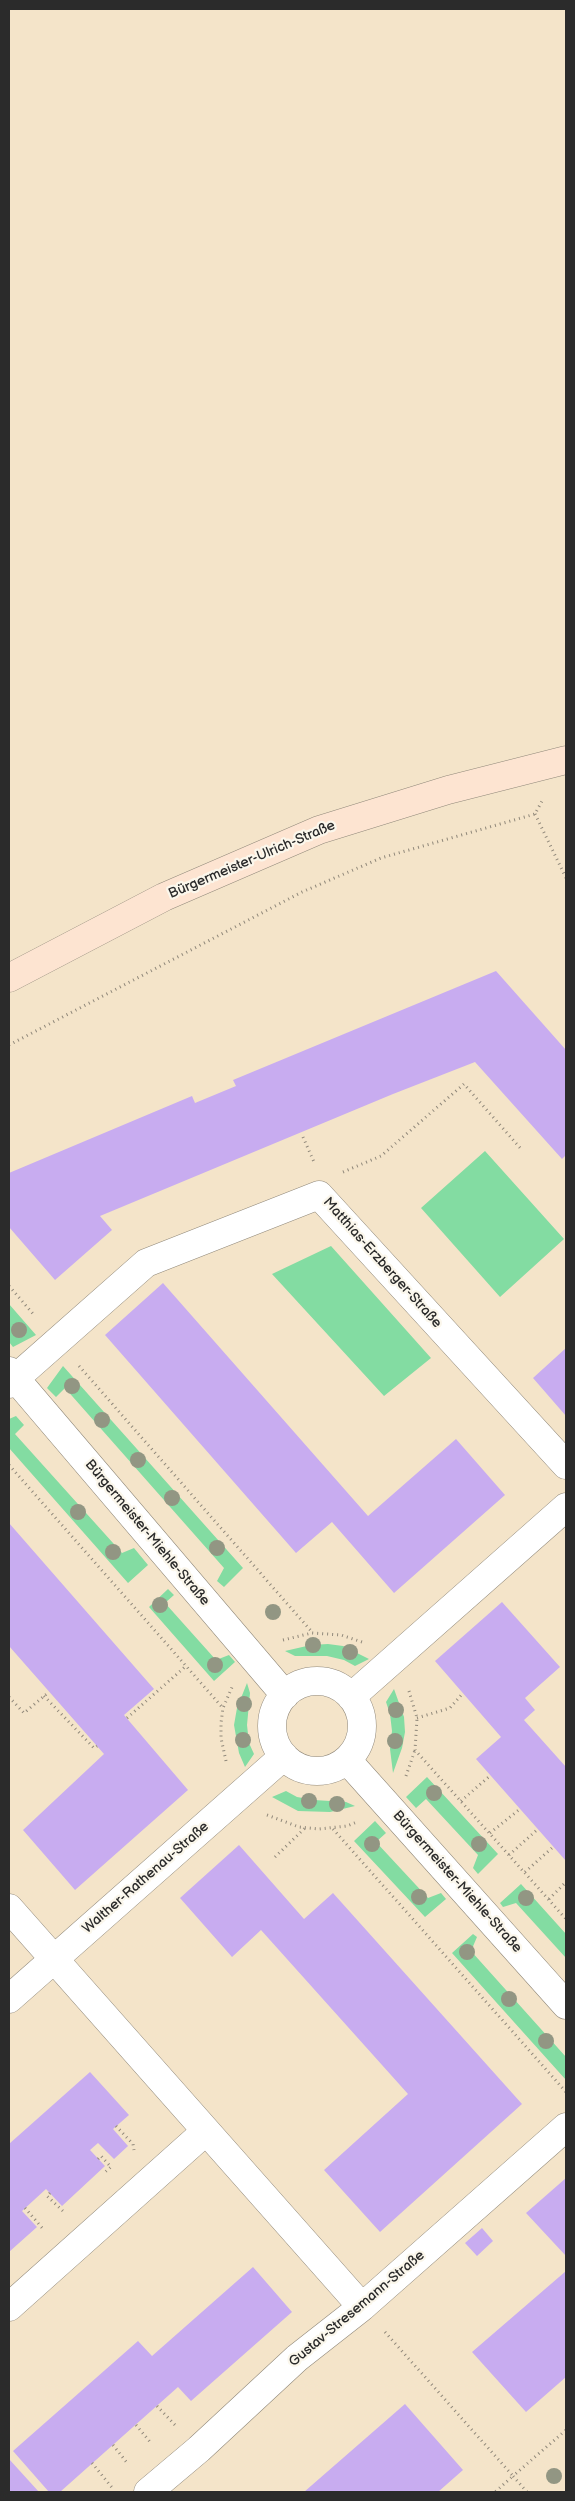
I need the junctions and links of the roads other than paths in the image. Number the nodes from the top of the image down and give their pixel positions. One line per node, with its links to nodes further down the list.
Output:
1 (565, 765): 2 (main road, Bürgermeister-Ulrich-Straße)
2 (9, 978)
3 (11, 1378): 4 (street, Matthias-Erzberger-Straße); 6 (street, Bürgermeister-Miehle-Straße)
4 (566, 1465)
5 (566, 1507): 7 (street)
6 (285, 1695): 7 (street); 8 (street)
7 (351, 1697): 9 (street)
8 (284, 1756): 9 (street); 11 (street, Walther-Rathenau-Straße)
9 (347, 1760): 13 (street, Bürgermeister-Miehle-Straße)
10 (9, 1908): 11 (street)
11 (54, 1959): 12 (street, Walther-Rathenau-Straße); 15 (street)
12 (9, 1999)
13 (566, 2004)
14 (566, 2127): 17 (street, Gustav-Stresemann-Straße)
15 (206, 2131): 16 (street); 17 (street)
16 (9, 2307)
17 (362, 2307): 18 (street, Gustav-Stresemann-Straße)
18 (148, 2492)

